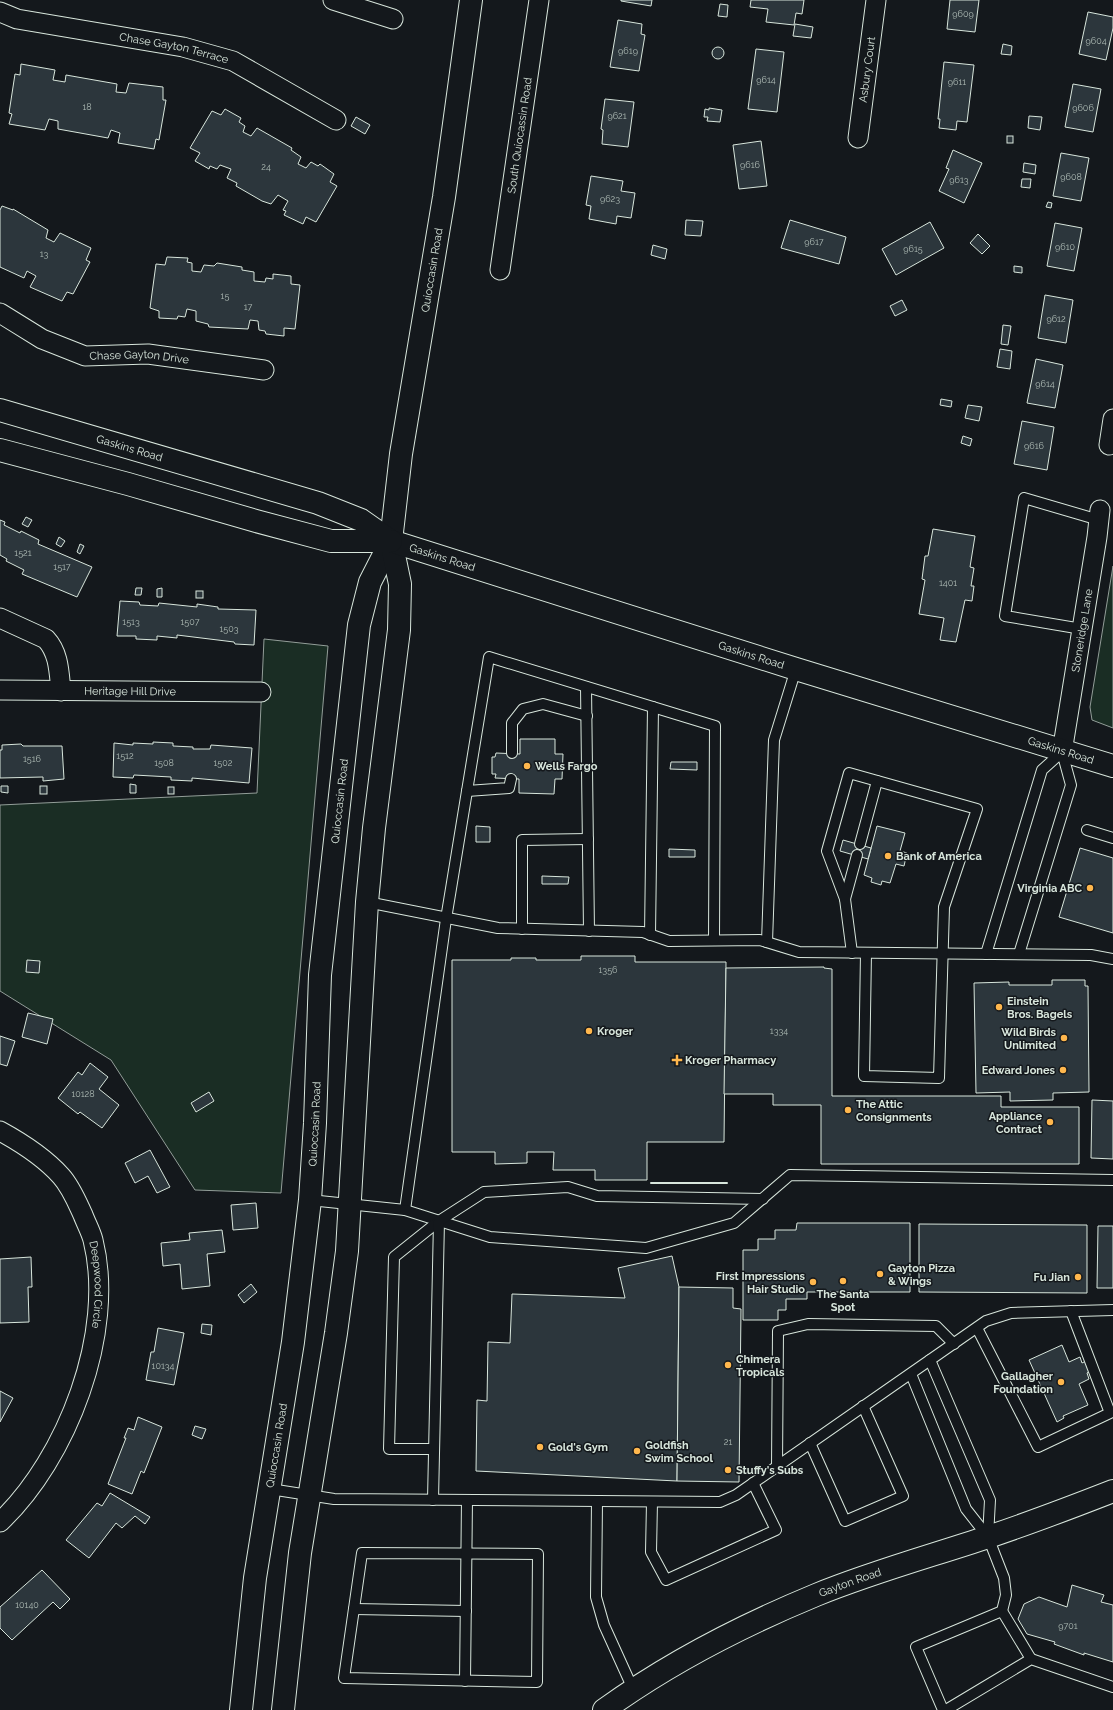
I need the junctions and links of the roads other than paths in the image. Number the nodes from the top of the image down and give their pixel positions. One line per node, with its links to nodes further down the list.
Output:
1 (333, 0): 6 (street)
2 (471, 0): 17 (main road, Quioccasin Road)
3 (539, 0): 9 (street, South Quiocassin Road)
4 (876, 0): 8 (street, Asbury Court)
5 (0, 12): 7 (street, Chase Gayton Terrace)
6 (393, 19)
7 (336, 120)
8 (858, 138)
9 (500, 270)
10 (0, 313): 11 (street, Chase Gayton Drive)
11 (264, 370)
12 (0, 410): 17 (main road, Gaskins Road)
13 (1113, 419): 14 (street)
14 (1109, 445)
15 (0, 450): 17 (main road, Gaskins Road)
16 (1100, 515): 19 (street, Stoneridge Lane); 19 (lane)
17 (391, 541): 20 (main road, Gaskins Road); 39 (main road, Quioccasin Road); 55 (main road, Quioccasin Road)
18 (0, 618): 23 (street)
19 (1082, 629): 27 (street, Stoneridge Lane)
20 (796, 669): 27 (main road, Gaskins Road); 45 (lane)
21 (586, 687): 25 (lane); 26 (lane); 32 (lane)
22 (0, 690): 23 (street, Heritage Hill Drive)
23 (61, 691): 24 (street, Heritage Hill Drive)
24 (261, 692)
25 (653, 707): 43 (lane); 44 (lane)
26 (587, 716): 28 (lane); 35 (lane)
27 (1062, 752): 29 (main road, Gaskins Road); 49 (lane); 50 (lane)
28 (512, 753)
29 (1113, 766)
30 (512, 778): 32 (lane)
31 (877, 781): 36 (lane); 38 (lane); 48 (lane)
32 (467, 791): 40 (lane)
33 (1087, 830): 34 (lane)
34 (1113, 838)
35 (588, 839): 41 (lane); 42 (lane)
36 (860, 844)
37 (857, 855): 38 (lane)
38 (845, 899): 46 (lane)
39 (367, 902): 40 (lane); 56 (main road, Quioccasin Road)
40 (446, 919): 41 (lane); 57 (lane)
41 (522, 929): 42 (lane)
42 (588, 931): 43 (lane)
43 (650, 935): 44 (lane)
44 (714, 940): 45 (lane)
45 (766, 942): 46 (lane)
46 (852, 953): 47 (lane)
47 (866, 953): 48 (lane); 48 (lane)
48 (942, 954): 49 (lane)
49 (986, 954): 50 (lane)
50 (1019, 954): 51 (lane)
51 (1113, 959)
52 (0, 1132): 77 (street, Deepwood Circle)
53 (1113, 1180): 54 (lane)
54 (763, 1198): 58 (lane); 58 (lane)
55 (310, 1200): 56 (lane); 70 (main road, Quioccasin Road)
56 (350, 1205): 57 (lane); 72 (main road, Quioccasin Road)
57 (405, 1210): 58 (lane)
58 (439, 1221): 67 (lane); 67 (lane)
59 (1113, 1310): 60 (lane)
60 (1071, 1311): 61 (lane); 61 (lane)
61 (977, 1328): 62 (lane)
62 (954, 1344): 63 (lane); 68 (lane)
63 (930, 1360): 64 (lane); 78 (lane)
64 (911, 1374): 65 (lane); 78 (lane)
65 (863, 1406): 66 (lane); 66 (lane)
66 (810, 1443): 68 (lane)
67 (434, 1449): 73 (lane)
68 (777, 1466): 69 (lane)
69 (753, 1483): 76 (lane); 76 (lane)
70 (270, 1489): 72 (lane); 87 (main road, Quioccasin Road)
71 (1113, 1490): 78 (main road, Gayton Road)
72 (309, 1494): 73 (lane); 88 (main road, Quioccasin Road)
73 (432, 1500): 74 (lane)
74 (467, 1500): 75 (lane); 79 (lane)
75 (598, 1502): 76 (lane); 86 (lane)
76 (652, 1502)
77 (0, 1522)
78 (988, 1536): 82 (lane); 86 (main road, Gayton Road)
79 (466, 1554): 80 (lane); 81 (lane); 84 (lane)
80 (354, 1609): 81 (lane); 84 (lane)
81 (466, 1610): 84 (lane)
82 (1002, 1611): 83 (lane); 90 (lane)
83 (1031, 1659): 85 (lane); 90 (lane)
84 (465, 1682)
85 (1113, 1687)
86 (634, 1689): 89 (main road, Gayton Road)
87 (241, 1710)
88 (282, 1710)
89 (604, 1710)
90 (944, 1710)

